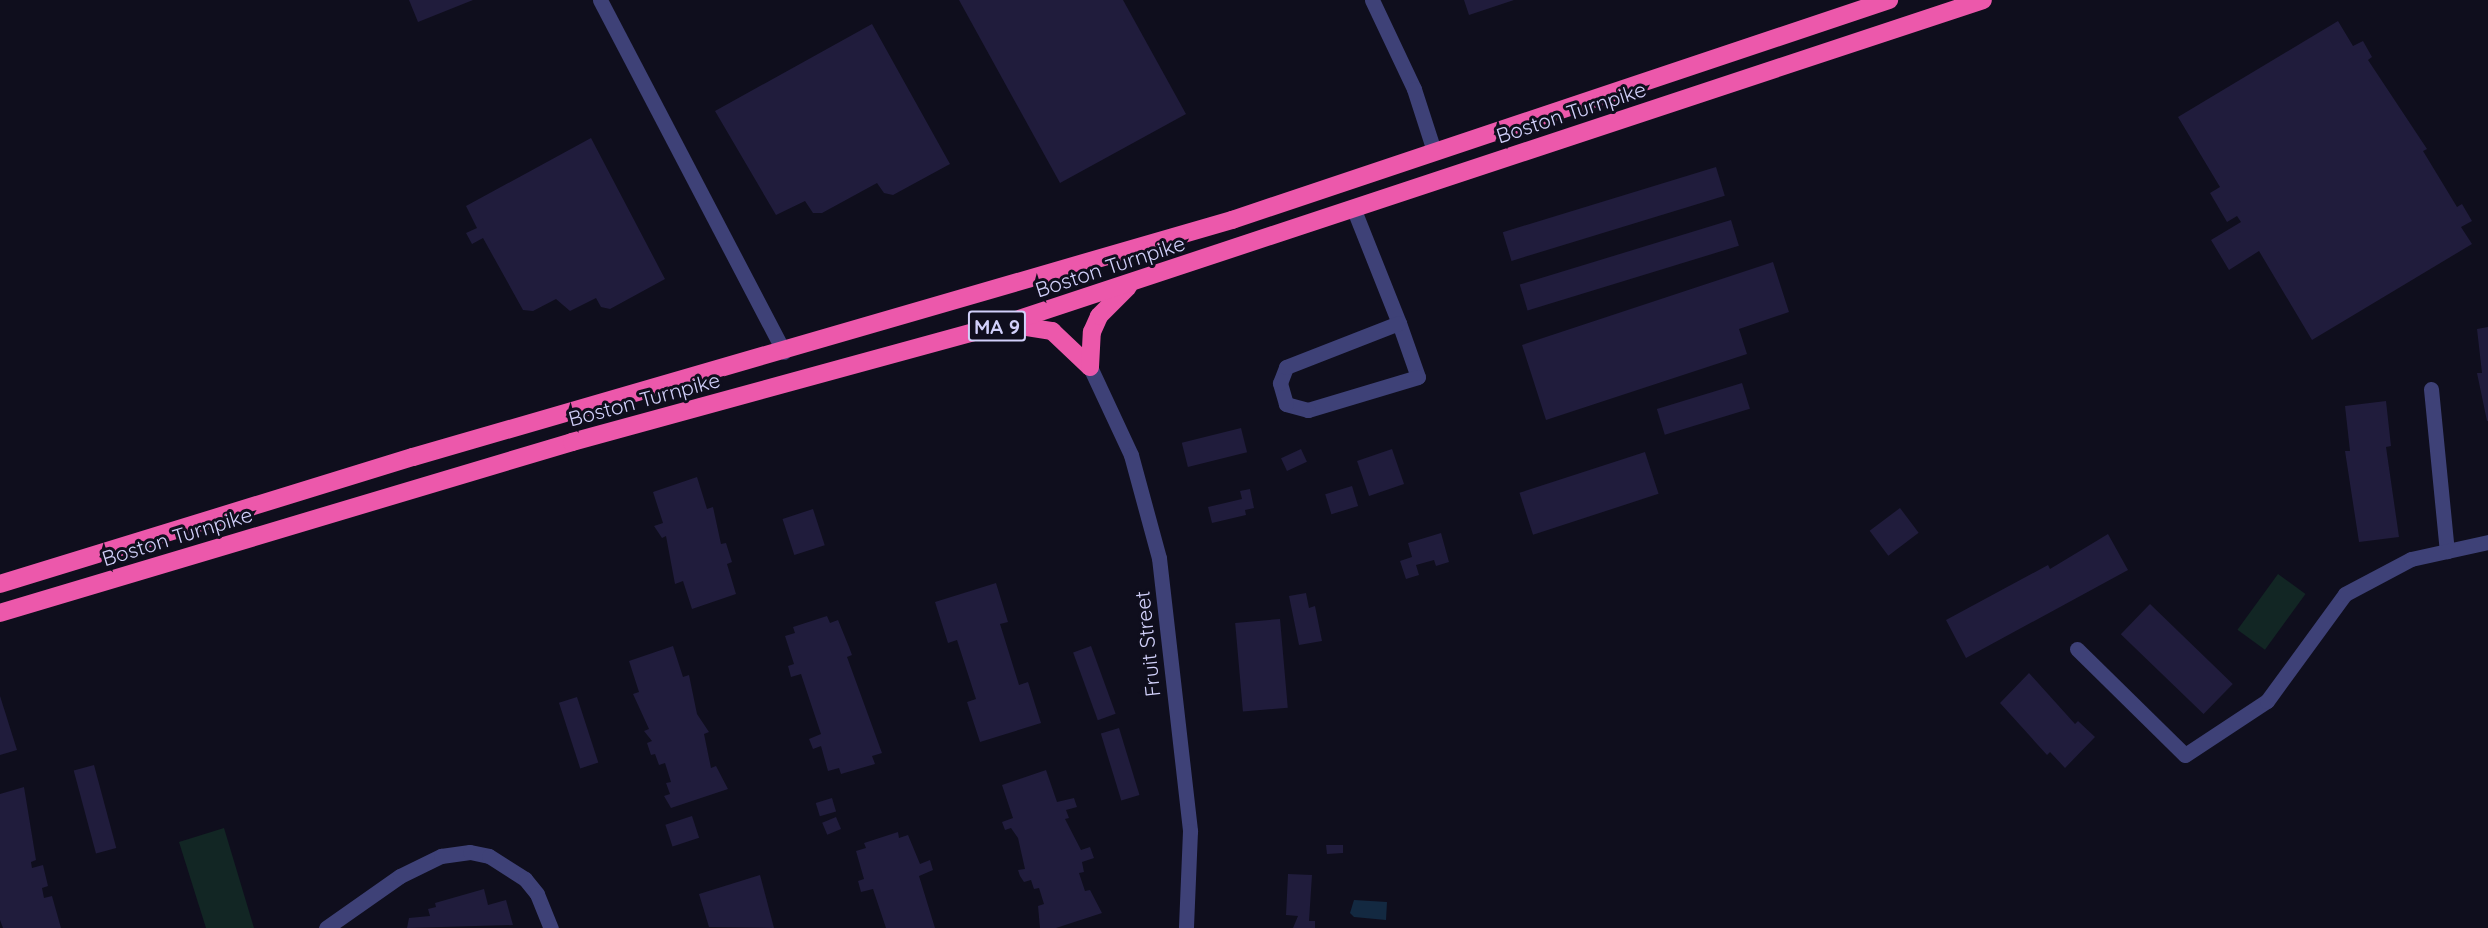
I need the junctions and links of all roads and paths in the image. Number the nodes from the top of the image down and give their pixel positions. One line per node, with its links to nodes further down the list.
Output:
1 (600, 0): 10 (street)
2 (1372, 0): 5 (street)
3 (1889, 0): 5 (highway, Boston Turnpike / MA 9)
4 (1983, 0): 6 (highway, Boston Turnpike / MA 9)
5 (1434, 151): 10 (highway, Boston Turnpike / MA 9)
6 (1354, 210): 7 (highway, Boston Turnpike / MA 9); 8 (street)
7 (1134, 282): 9 (highway, Boston Turnpike / MA 9); 11 (highway)
8 (1399, 323): 8 (street)
9 (1004, 324): 11 (highway); 16 (highway, Boston Turnpike / MA 9)
10 (784, 352): 15 (highway, Boston Turnpike / MA 9)
11 (1090, 367): 20 (street, Fruit Street)
12 (2431, 389): 14 (street)
13 (2488, 543): 14 (street)
14 (2447, 551): 17 (street)
15 (0, 584)
16 (0, 613)
17 (2078, 649)
18 (326, 928): 19 (street)
19 (551, 928)
20 (1186, 928)

